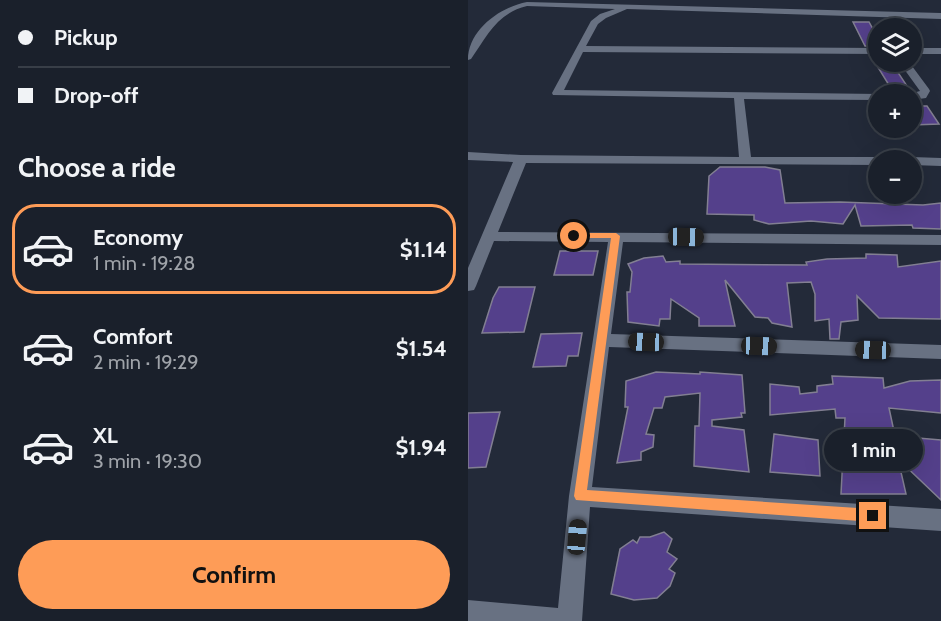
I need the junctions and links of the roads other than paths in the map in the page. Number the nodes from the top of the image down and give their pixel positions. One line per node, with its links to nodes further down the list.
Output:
1 (795, 0): 4 (street)
2 (571, 4): 3 (street); 6 (street); 11 (street)
3 (634, 6): 4 (street); 6 (street)
4 (803, 11): 5 (street)
5 (941, 16)
6 (598, 20): 7 (street)
7 (581, 49): 8 (street); 12 (street)
8 (868, 51)
9 (922, 51): 10 (street)
10 (941, 51)
11 (468, 56)
12 (739, 97): 13 (street); 16 (street)
13 (868, 97)
14 (468, 156): 15 (street)
15 (521, 159): 16 (street); 20 (street)
16 (745, 159): 17 (street)
17 (868, 161)
18 (922, 161): 19 (street)
19 (941, 162)
20 (489, 236): 21 (street); 23 (street)
21 (616, 236): 22 (street); 24 (street)
22 (941, 240)
23 (468, 286)
24 (600, 340): 25 (street); 26 (street)
25 (941, 352)
26 (580, 496): 27 (street); 30 (street)
27 (941, 520)
28 (468, 612): 29 (street)
29 (563, 621)
30 (569, 621)

